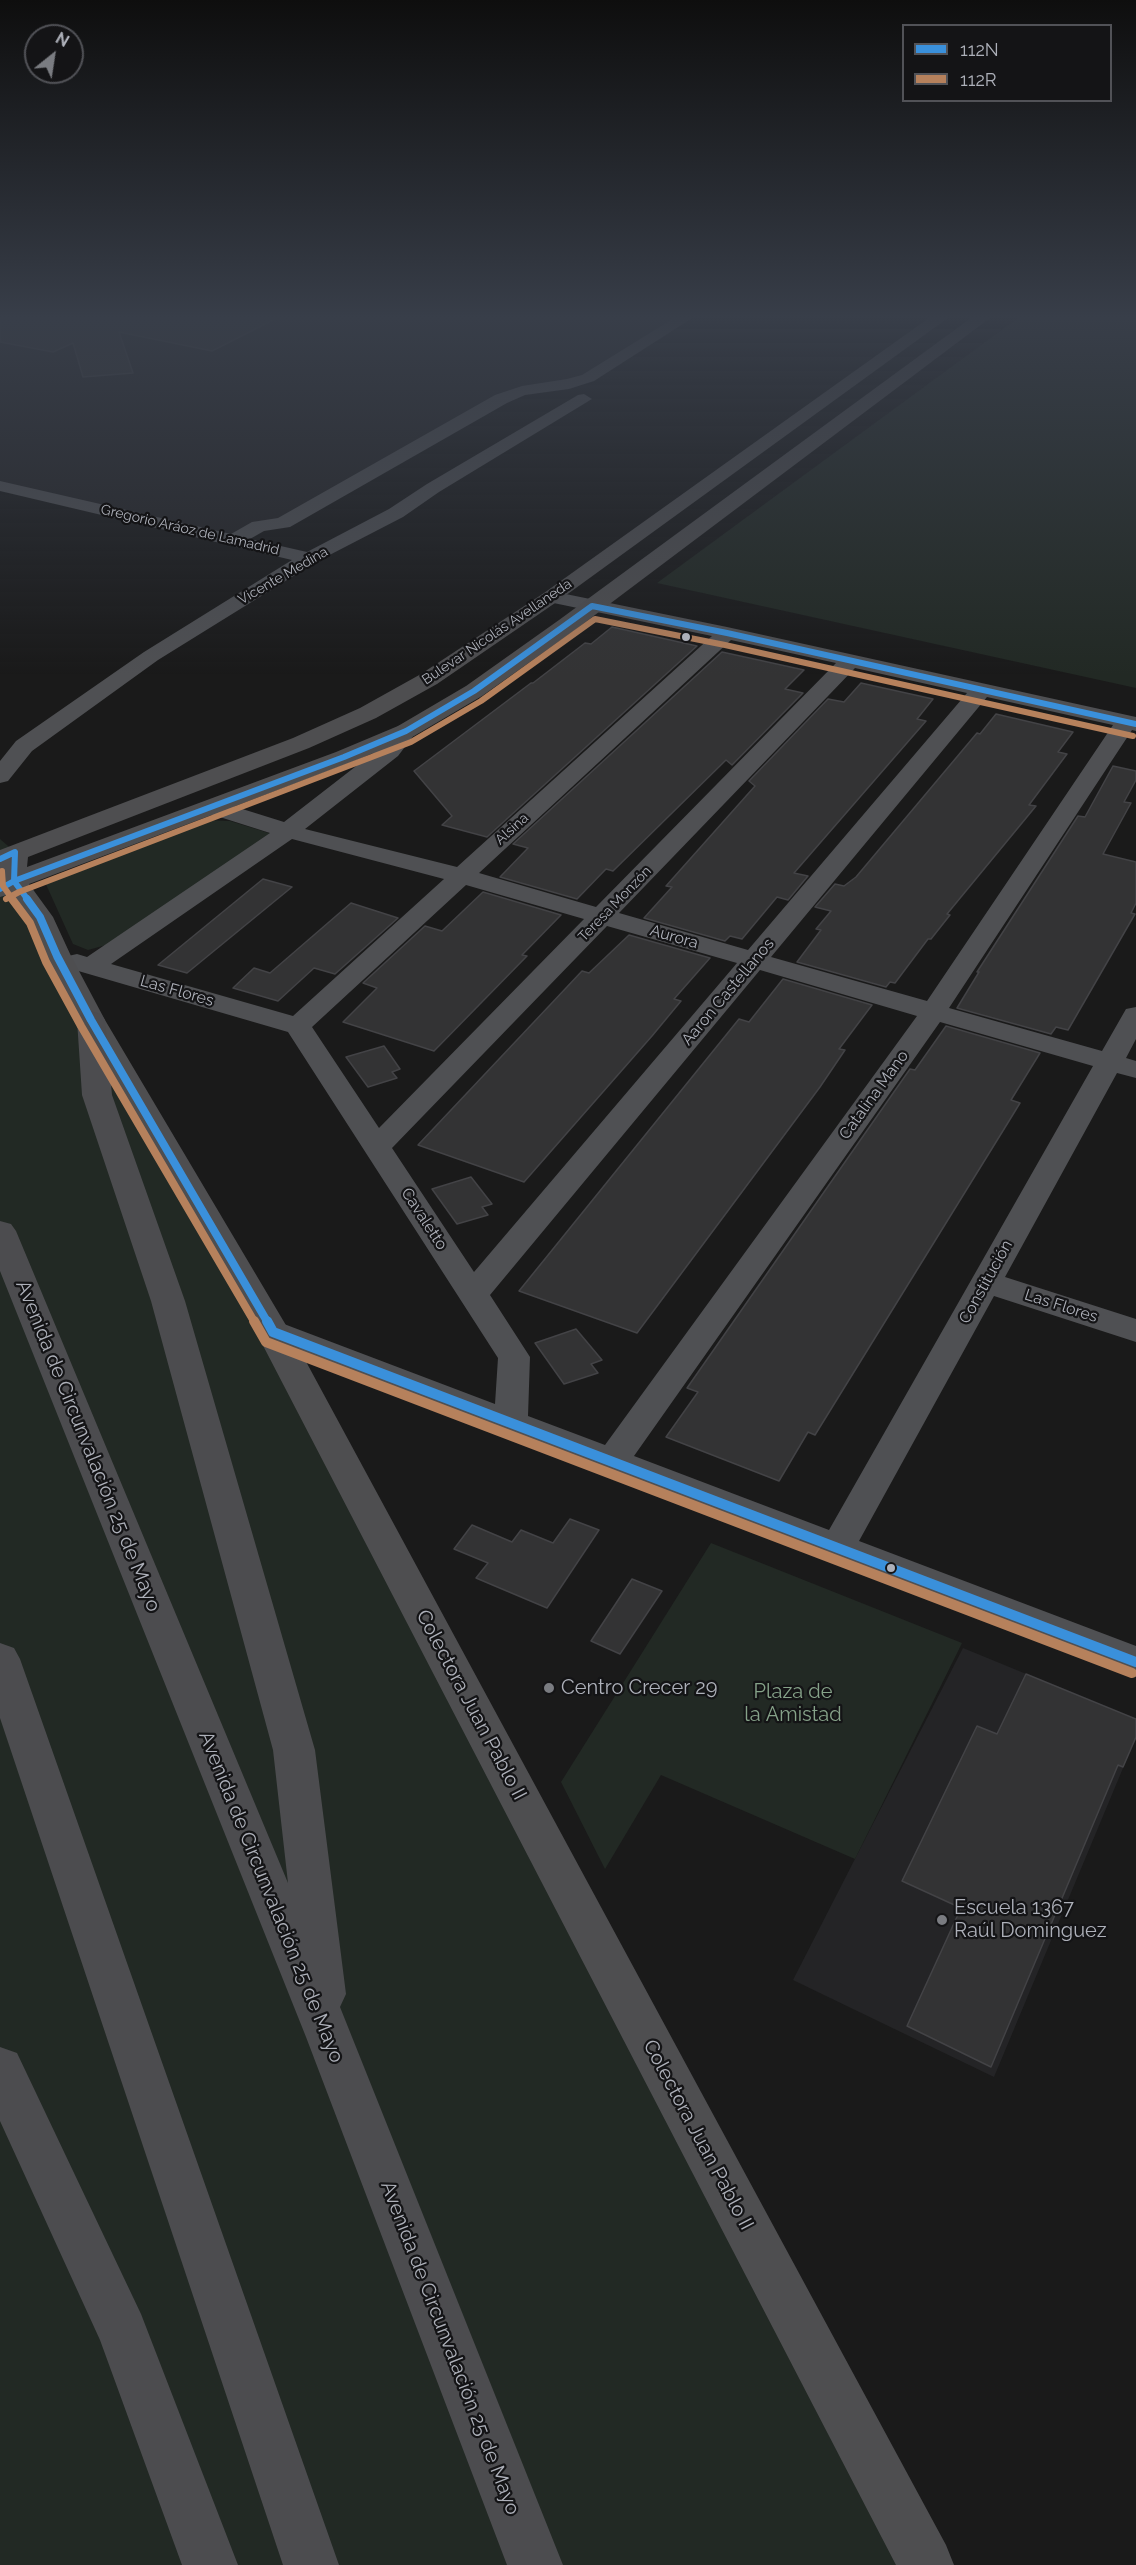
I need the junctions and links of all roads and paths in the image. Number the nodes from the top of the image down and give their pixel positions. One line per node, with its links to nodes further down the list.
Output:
1 (439, 435): 6 (street)
2 (523, 435): 7 (street, Vicente Medina)
3 (777, 435): 8 (main road, Bulevar Nicolás Avellaneda)
4 (824, 435): 9 (main road, Bulevar Nicolás Avellaneda)
5 (0, 486): 6 (street, Gregorio Aráoz de Lamadrid)
6 (234, 540): 7 (street, Gregorio Aráoz de Lamadrid)
7 (309, 558): 15 (street, Vicente Medina)
8 (551, 597): 9 (street); 20 (main road, Bulevar Nicolás Avellaneda)
9 (592, 606): 10 (street); 14 (main road, Bulevar Nicolás Avellaneda)
10 (727, 633): 11 (street); 21 (street, Alsina)
11 (851, 660): 12 (street); 22 (street, Teresa Monzón)
12 (982, 689): 13 (street); 24 (street, Aaron Castellanos)
13 (1131, 723): 26 (street, Catalina Mano)
14 (406, 731): 18 (main road, Bulevar Nicolás Avellaneda); 19 (street)
15 (24, 746): 16 (street); 17 (street, Vicente Medina)
16 (0, 748)
17 (0, 776)
18 (212, 807): 19 (street, Aurora); 20 (main road, Bulevar Nicolás Avellaneda)
19 (287, 831): 21 (street, Aurora); 25 (street)
20 (7, 871): 23 (main road, Colectora Juan Pablo II)
21 (461, 876): 22 (street, Aurora); 29 (street, Alsina)
22 (603, 917): 24 (street, Aurora); 31 (street, Teresa Monzón)
23 (57, 956): 25 (street, Las Flores); 28 (main road, Colectora Juan Pablo II)
24 (754, 960): 26 (street, Aurora); 34 (street, Aaron Castellanos)
25 (91, 966): 29 (street, Las Flores)
26 (934, 1011): 30 (street, Aurora); 38 (street, Catalina Mano)
27 (1136, 1015): 30 (street, Constitución)
28 (91, 1020): 36 (main road, Colectora Juan Pablo II); 42 (highway)
29 (298, 1026): 31 (street, Cavaletto)
30 (1123, 1066): 33 (street, Constitución)
31 (377, 1147): 34 (street, Cavaletto)
32 (0, 1231): 42 (highway, Avenida de Circunvalación 25 de Mayo)
33 (986, 1282): 35 (street, Las Flores); 39 (street, Constitución)
34 (473, 1294): 37 (street, Cavaletto)
35 (1136, 1331)
36 (273, 1332): 37 (street); 47 (main road, Colectora Juan Pablo II)
37 (511, 1423): 38 (street)
38 (612, 1462): 39 (street)
39 (837, 1548): 41 (street)
40 (0, 1659): 45 (highway)
41 (1136, 1662)
42 (329, 2037): 46 (highway, Avenida de Circunvalación 25 de Mayo)
43 (0, 2070): 44 (highway)
44 (210, 2565)
45 (311, 2565)
46 (535, 2565)
47 (926, 2565)

